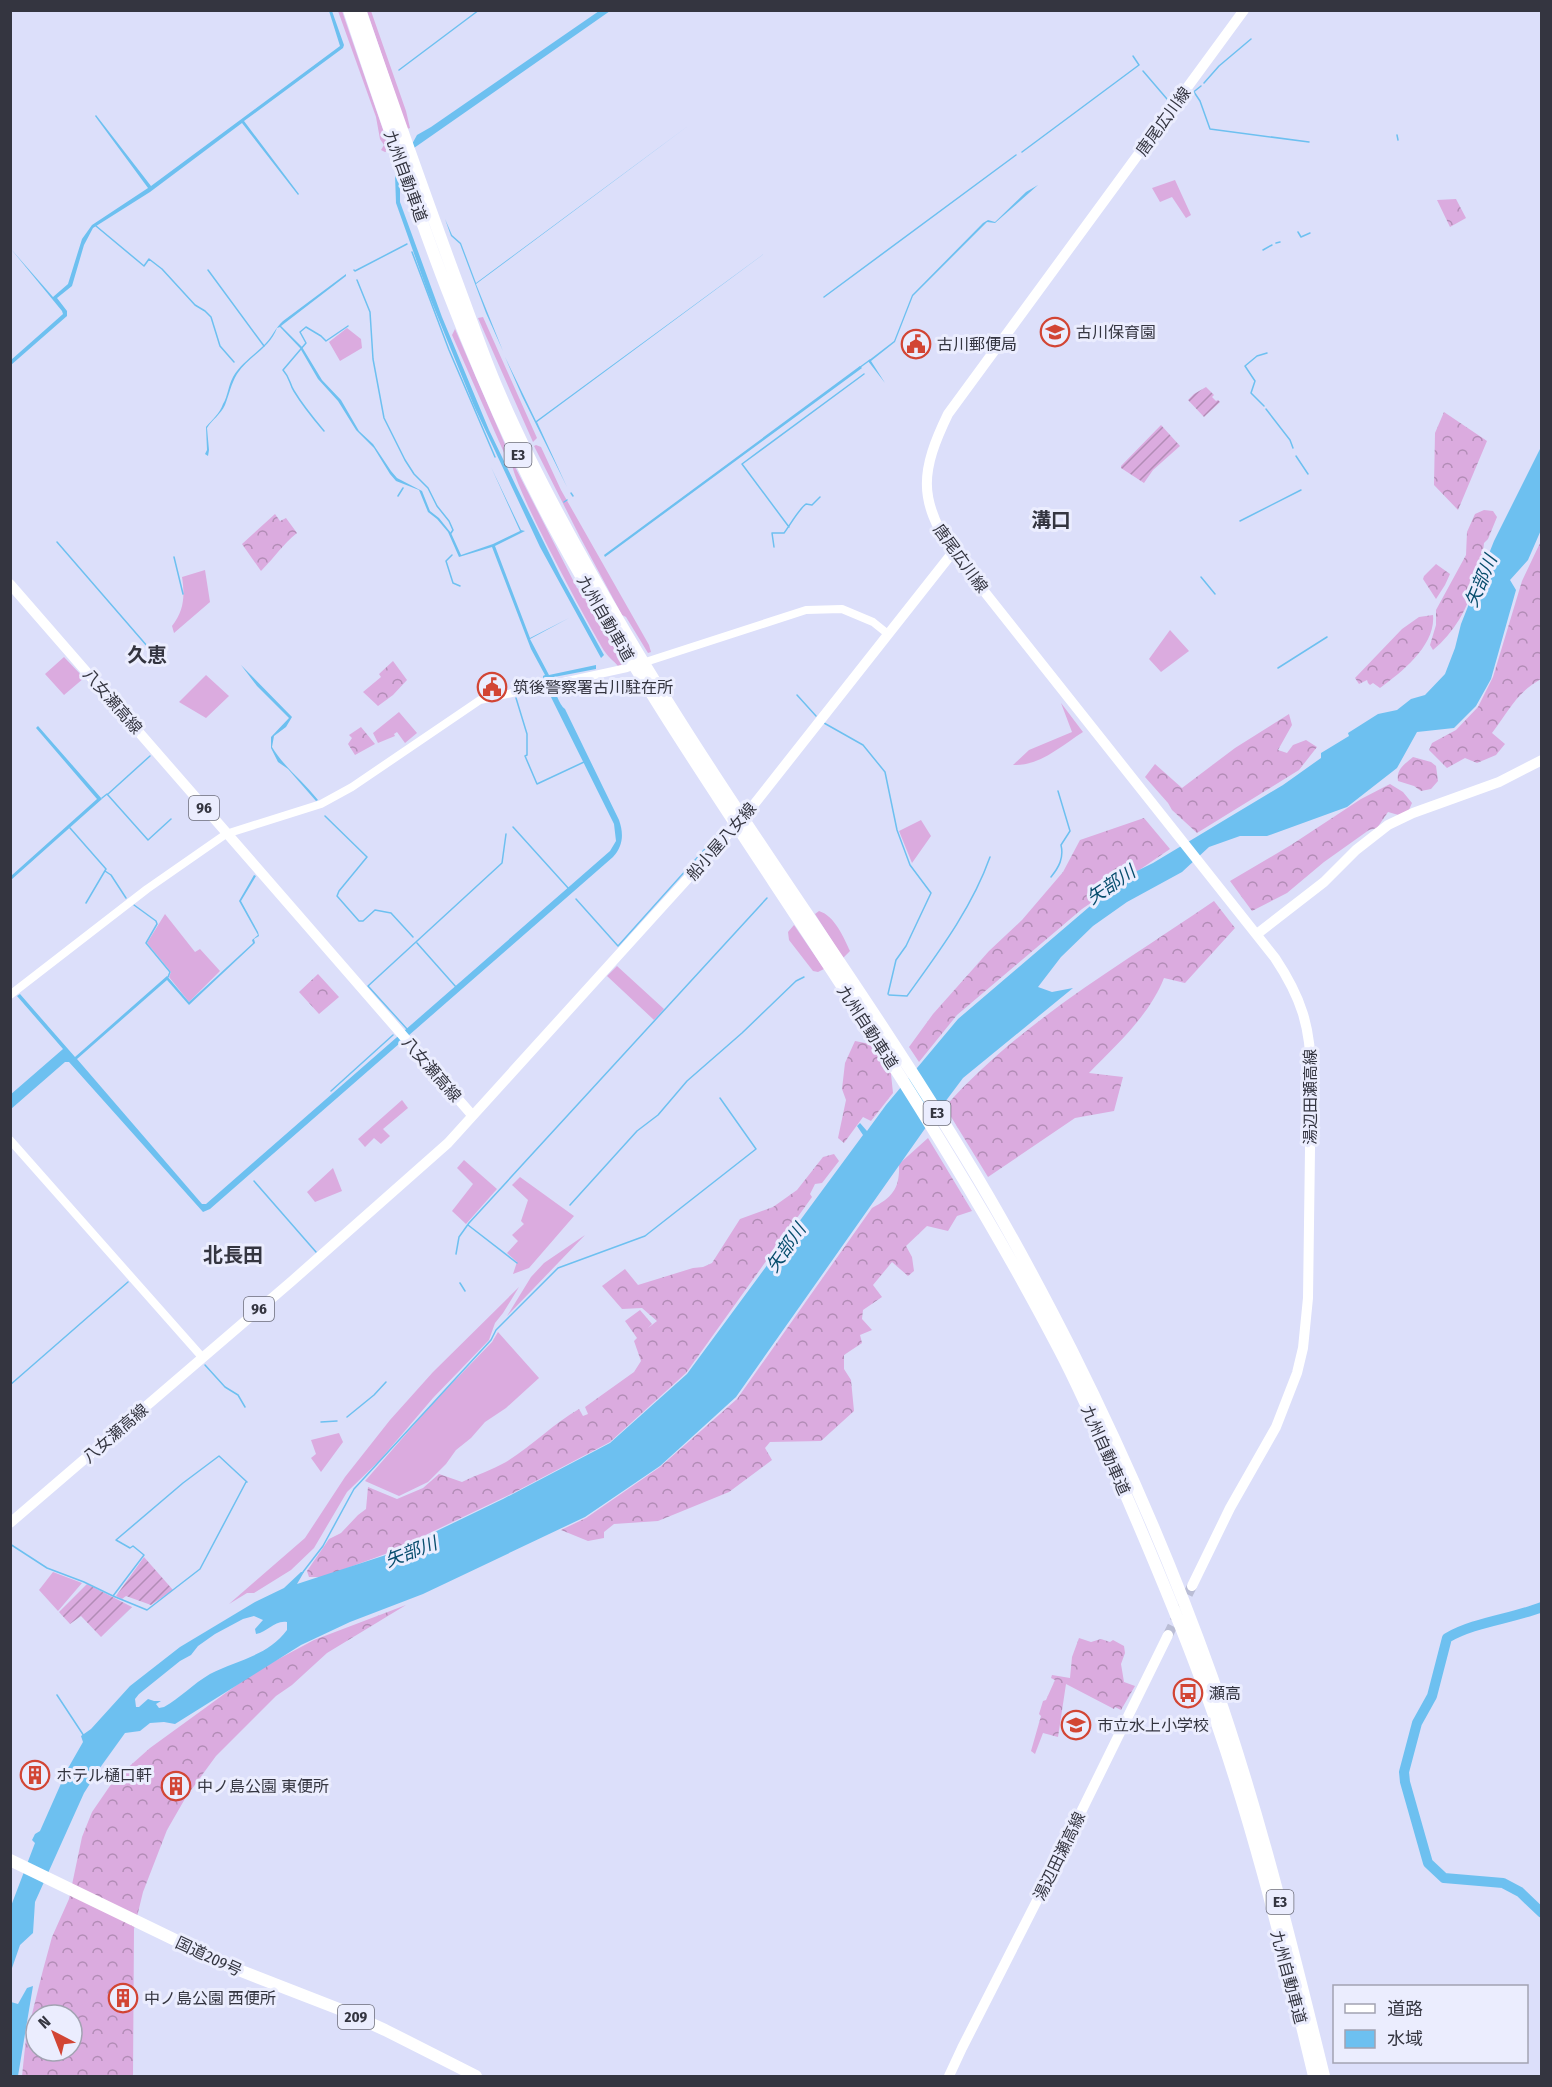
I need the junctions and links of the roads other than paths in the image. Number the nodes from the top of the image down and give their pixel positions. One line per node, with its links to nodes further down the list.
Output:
1 (350, 10): 4 (highway, 九州自動車道 / E3)
2 (360, 10): 4 (highway, 九州自動車道 / E3)
3 (1245, 10): 5 (main road, 唐尾広川線)
4 (398, 138): 19 (highway, 九州自動車道 / E3)
5 (953, 552): 7 (main road, 船小屋八女線); 10 (main road, 唐尾広川線)
6 (10, 584): 9 (main road, 八女瀬高線 / 96)
7 (888, 633): 9 (street); 12 (main road, 船小屋八女線)
8 (1542, 760): 10 (main road)
9 (226, 834): 11 (street); 12 (main road, 八女瀬高線 / 96)
10 (1257, 934): 16 (main road, 湯辺田瀬高線)
11 (10, 995)
12 (472, 1115): 14 (main road, 八女瀬高線 / 96)
13 (10, 1140): 14 (street)
14 (202, 1357): 15 (main road, 八女瀬高線 / 96)
15 (10, 1523)
16 (1192, 1586)
17 (1168, 1635): 21 (main road, 湯辺田瀬高線)
18 (10, 1860): 20 (highway, 国道209号 / 209)
19 (1299, 1994): 22 (highway, 九州自動車道 / E3); 23 (highway, 九州自動車道 / E3)
20 (476, 2076)
21 (949, 2076)
22 (1314, 2076)
23 (1324, 2076)

